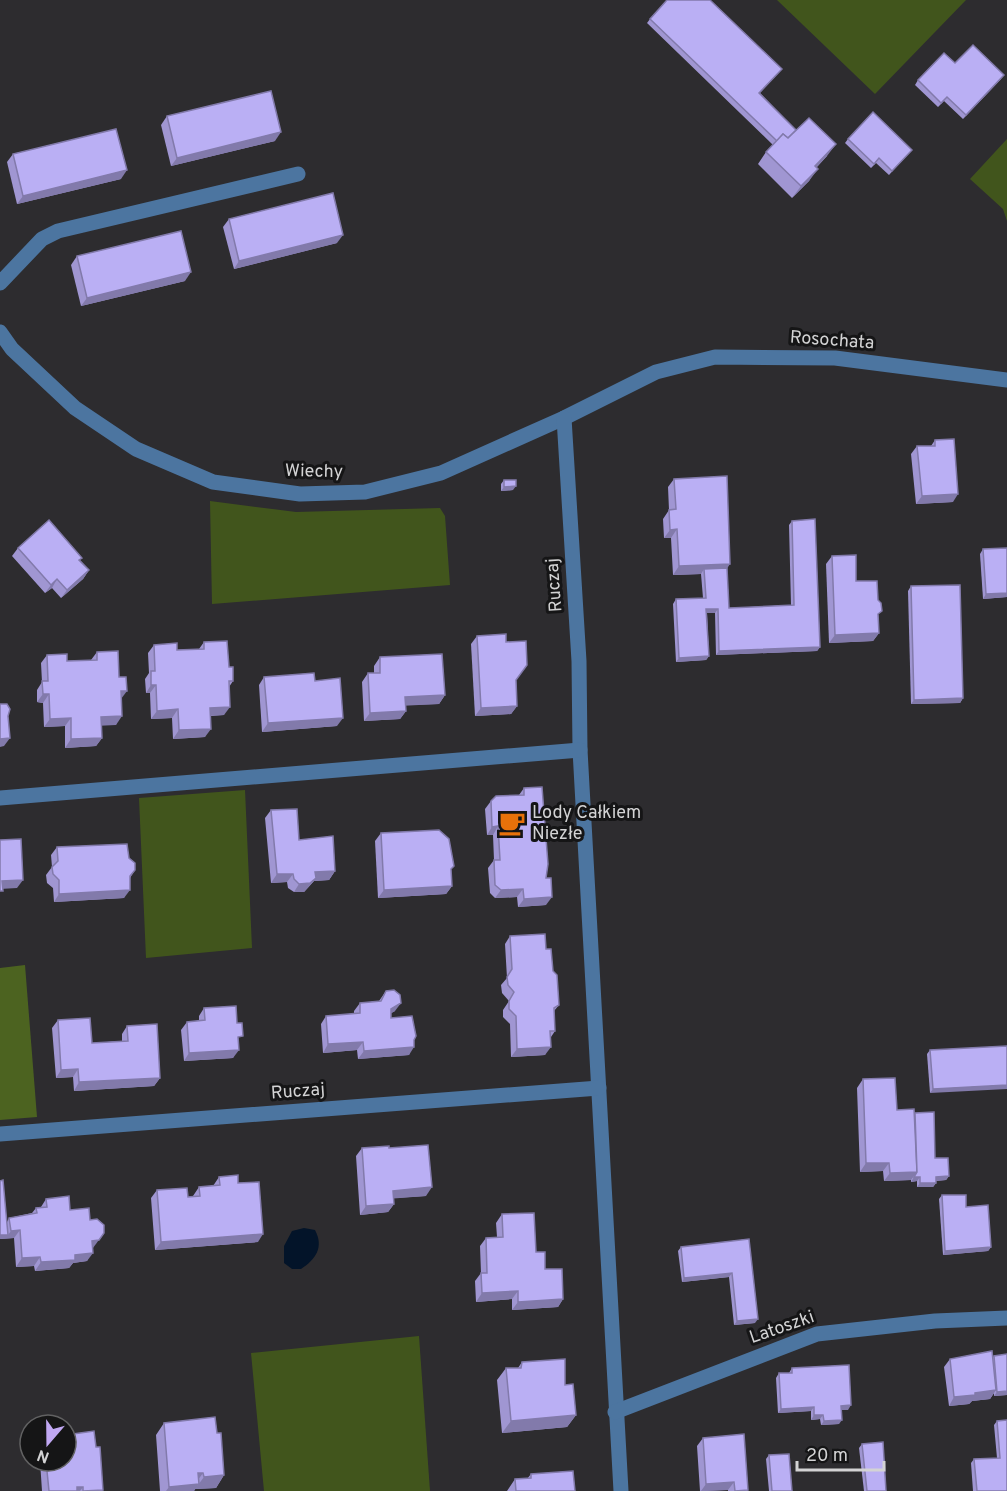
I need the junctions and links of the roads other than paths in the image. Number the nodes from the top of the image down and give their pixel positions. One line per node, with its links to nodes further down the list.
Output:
1 (298, 174): 2 (street)
2 (0, 283)
3 (0, 332): 6 (street, Wiechy)
4 (656, 372): 5 (street, Rosochata); 6 (street, Wiechy)
5 (1007, 380)
6 (564, 418): 7 (street, Ruczaj)
7 (580, 750): 8 (street); 9 (street, Ruczaj)
8 (0, 798)
9 (599, 1088): 10 (street, Ruczaj); 12 (street, Ruczaj)
10 (0, 1134)
11 (1007, 1318): 12 (street, Latoszki)
12 (615, 1412): 13 (street, Ruczaj)
13 (621, 1491)

